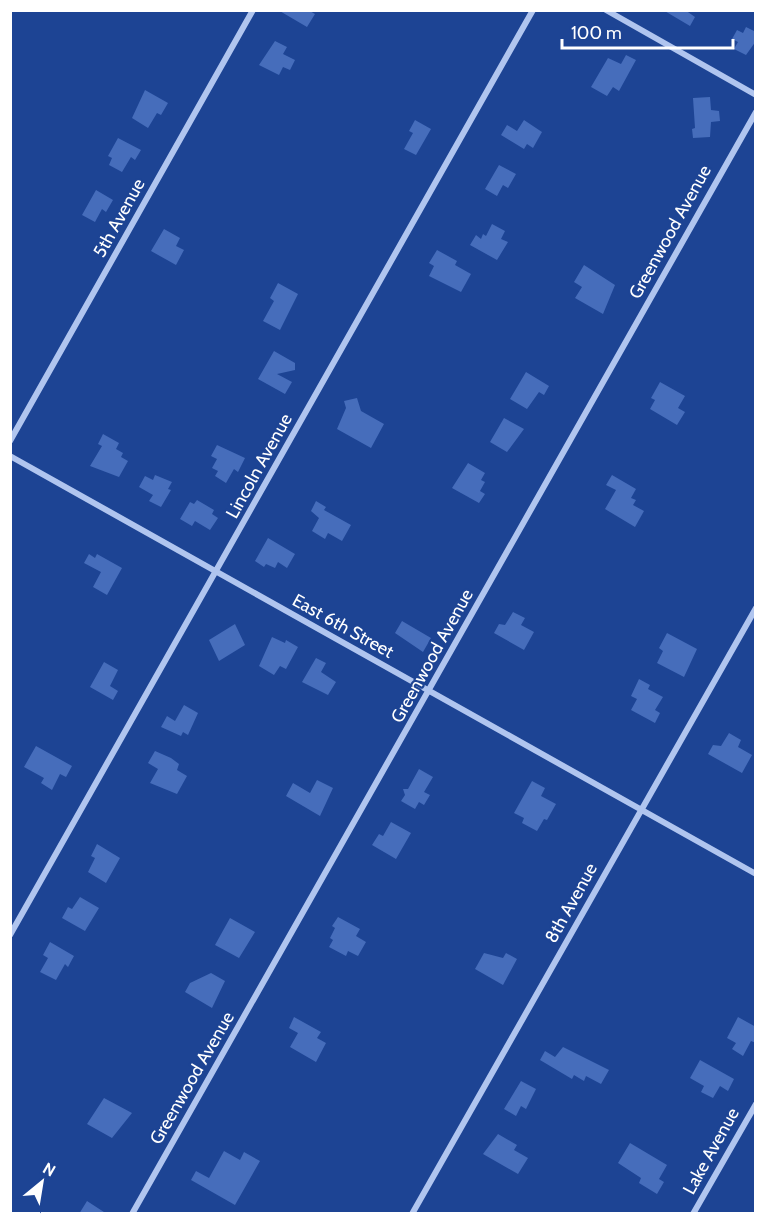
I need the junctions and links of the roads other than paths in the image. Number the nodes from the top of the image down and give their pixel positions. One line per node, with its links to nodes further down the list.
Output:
1 (253, 10): 6 (street, 5th Avenue)
2 (532, 10): 8 (street, Lincoln Avenue)
3 (606, 10): 4 (street)
4 (756, 95)
5 (756, 112): 10 (street, Greenwood Avenue)
6 (10, 441)
7 (10, 456): 8 (street, East 6th Street)
8 (216, 572): 10 (street, East 6th Street); 13 (street, Lincoln Avenue)
9 (756, 608): 11 (street, 8th Avenue)
10 (429, 691): 11 (street, East 6th Street); 15 (street, Greenwood Avenue)
11 (641, 810): 12 (street, East 6th Street); 16 (street, 8th Avenue)
12 (756, 874)
13 (10, 935)
14 (756, 1104): 17 (street, Lake Avenue)
15 (132, 1214)
16 (412, 1214)
17 (693, 1214)

